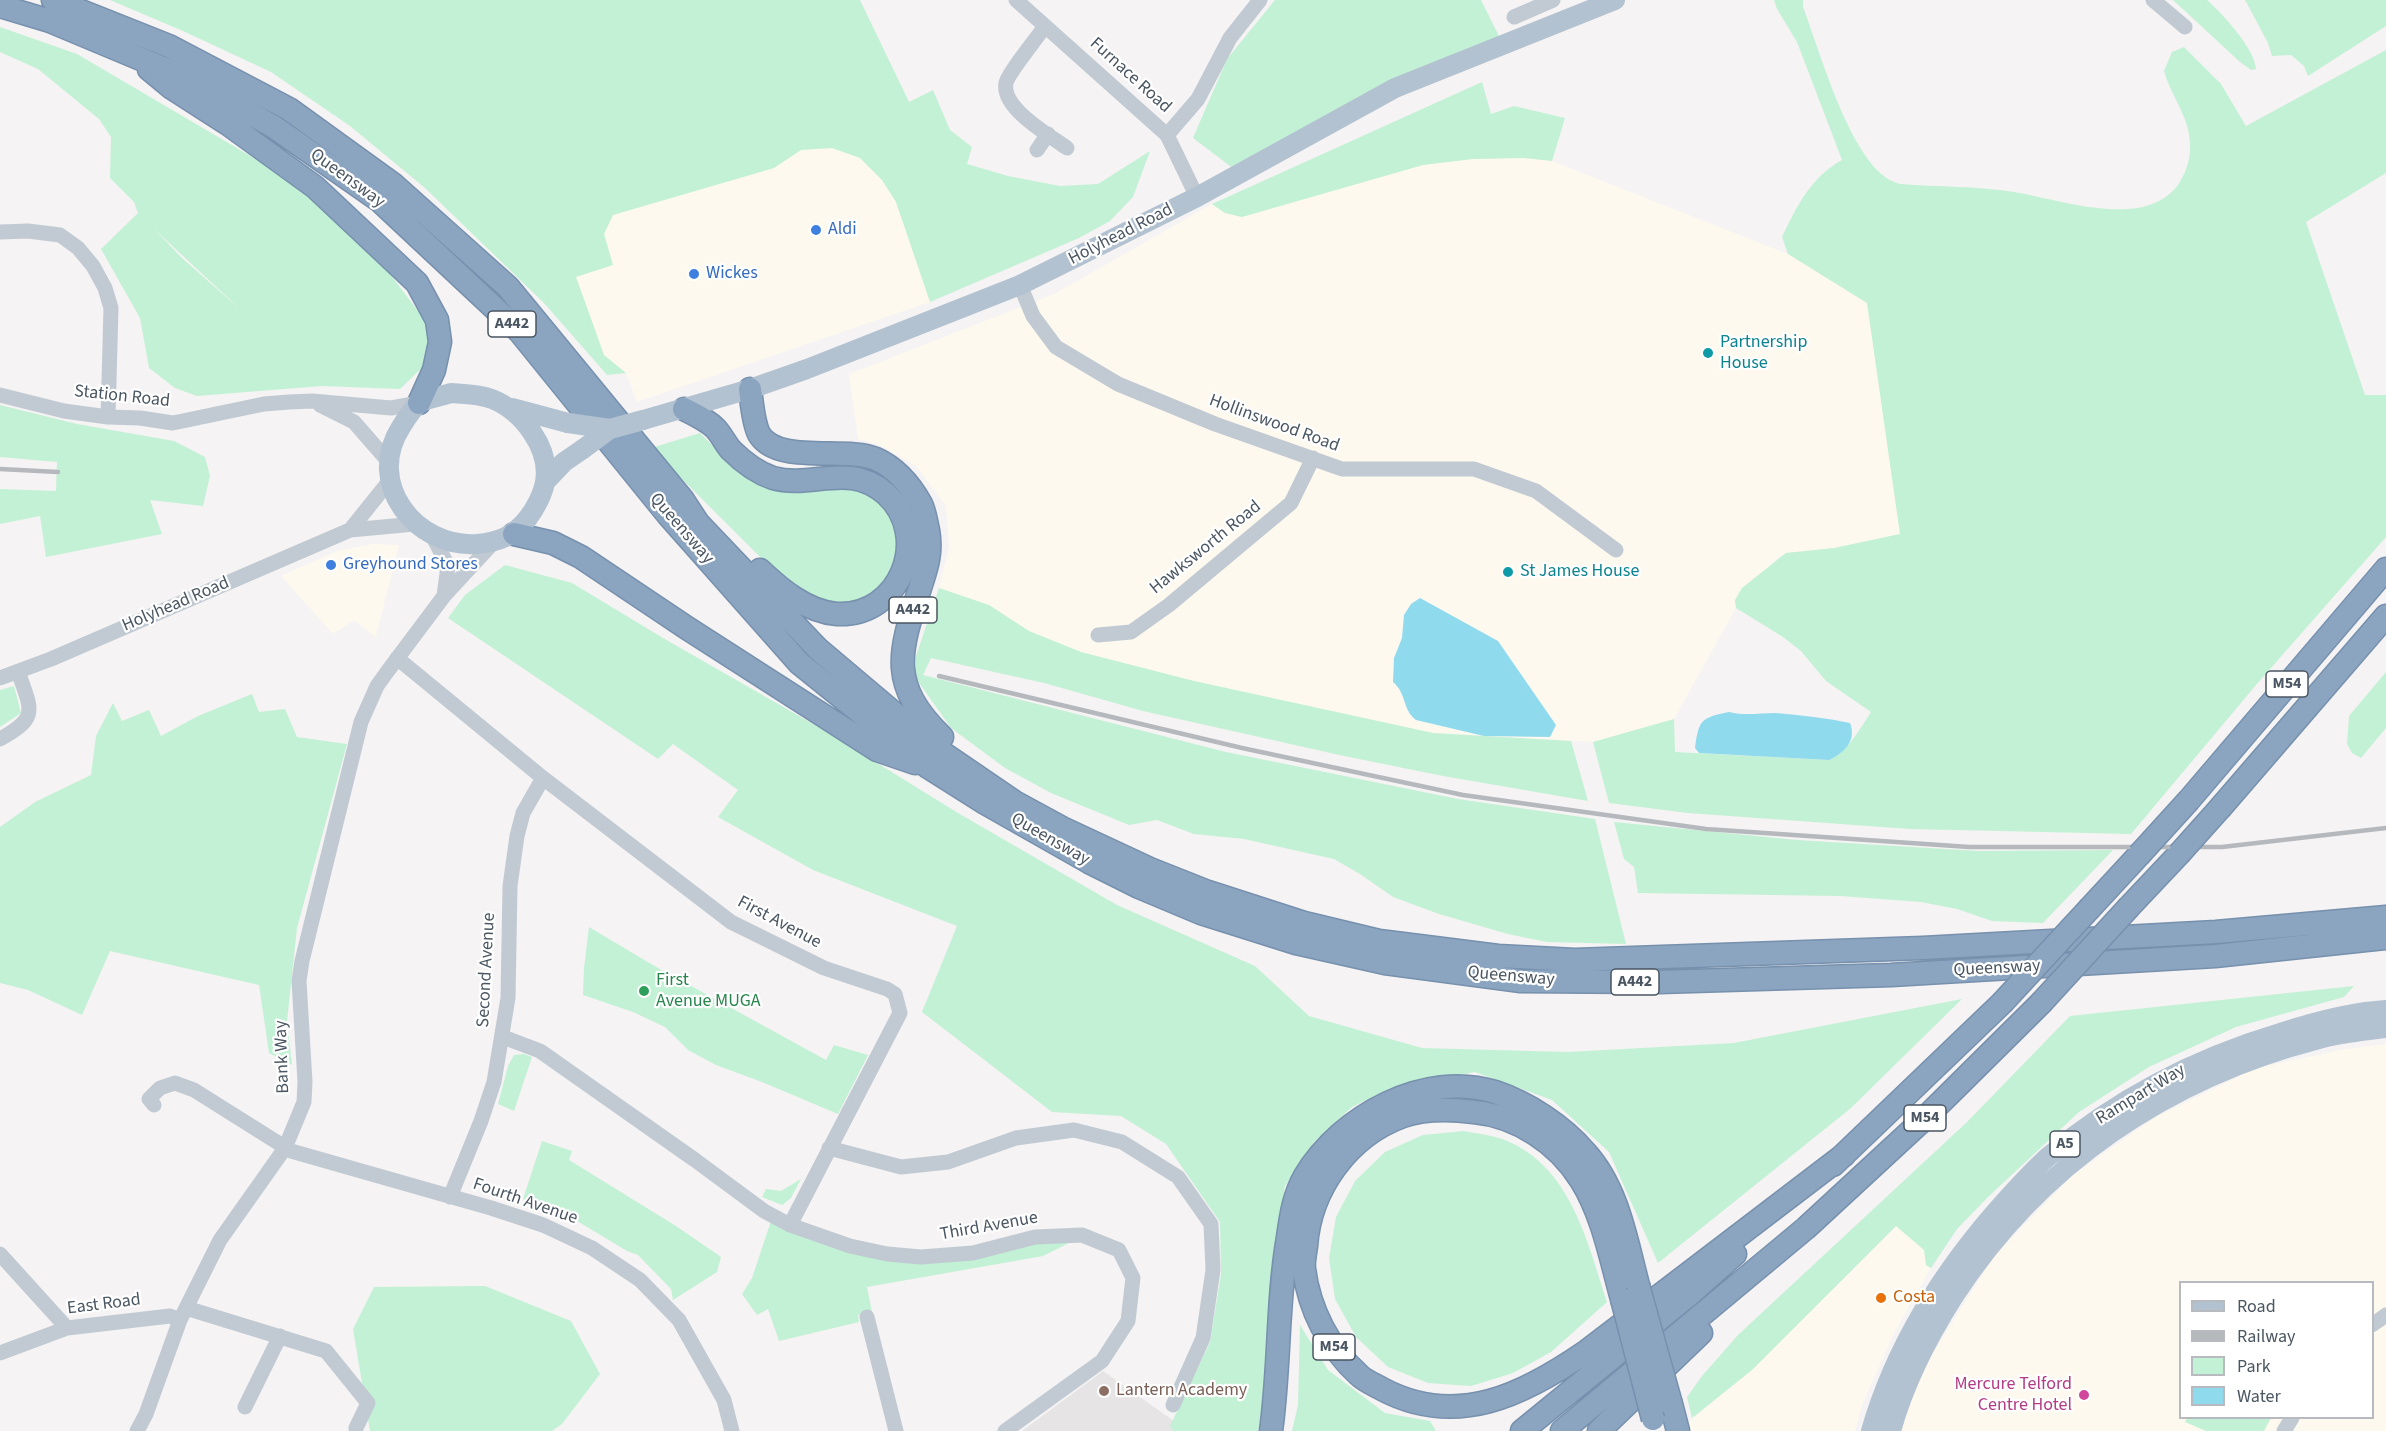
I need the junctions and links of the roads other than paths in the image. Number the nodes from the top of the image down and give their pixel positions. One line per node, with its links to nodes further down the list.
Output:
1 (53, 0): 30 (highway, Queensway / A442)
2 (1016, 0): 9 (street, Furnace Road)
3 (1260, 0): 13 (street)
4 (1553, 0): 8 (street)
5 (1615, 0): 16 (main road, Holyhead Road)
6 (2153, 0): 10 (street)
7 (0, 6): 11 (highway, Queensway / A442)
8 (1514, 17)
9 (1045, 26): 12 (street); 13 (street, Furnace Road)
10 (2185, 27)
11 (130, 53): 22 (highway, A442); 44 (highway, Queensway / A442)
12 (1048, 134): 14 (street); 15 (street)
13 (1167, 135): 16 (street, Furnace Road)
14 (1067, 148)
15 (1037, 150)
16 (1197, 197): 18 (main road, Holyhead Road)
17 (0, 232): 25 (street)
18 (1020, 285): 19 (main road, Holyhead Road); 27 (street, Hollinswood Road)
19 (750, 389): 24 (main road, Holyhead Road); 46 (highway, A442)
20 (0, 395): 25 (street, Station Road)
21 (312, 401): 22 (street, Station Road); 25 (street, Station Road); 28 (street)
22 (419, 403): 23 (main road); 28 (main road)
23 (509, 408): 26 (main road, Holyhead Road, bridge); 29 (main road)
24 (684, 409): 26 (main road, Holyhead Road, bridge); 30 (highway, A442)
25 (108, 417)
26 (609, 429): 29 (main road, Holyhead Road, bridge)
27 (1313, 458): 35 (street, Hollinswood Road); 39 (street, Hawksworth Road)
28 (390, 473): 31 (main road); 32 (street)
29 (546, 481): 34 (main road)
30 (683, 500): 46 (highway, Queensway / A442)
31 (415, 524): 32 (street); 33 (main road)
32 (350, 530): 41 (street, Holyhead Road)
33 (432, 535): 34 (main road); 37 (street)
34 (504, 538): 37 (street, Bank Way); 44 (highway, A442)
35 (1616, 550)
36 (2386, 569): 55 (highway, M54, bridge)
37 (444, 596): 40 (street, Bank Way)
38 (2386, 616): 58 (highway, M54, bridge)
39 (1098, 636)
40 (397, 658): 45 (street, First Avenue); 53 (street, Bank Way)
41 (18, 671): 42 (street, Holyhead Road); 43 (street)
42 (0, 678)
43 (0, 739)
44 (928, 767): 48 (highway, Queensway / A442)
45 (543, 778): 51 (street, Second Avenue); 54 (street, First Avenue)
46 (1062, 828): 47 (highway, Queensway / A442)
47 (2386, 917)
48 (2386, 938)
49 (2386, 1010): 81 (main road, Rampart Way / A5)
50 (2386, 1028): 82 (main road, Rampart Way / A5)
51 (503, 1037): 56 (street, Second Avenue); 57 (street, Third Avenue)
52 (154, 1105): 53 (street, Fourth Avenue)
53 (285, 1148): 56 (street, Fourth Avenue); 61 (street, Bank Way)
54 (829, 1148): 57 (street, First Avenue); 68 (street)
55 (1844, 1155): 60 (highway, M54); 77 (highway, M54)
56 (450, 1197): 73 (street, Fourth Avenue)
57 (790, 1225): 75 (street, Third Avenue)
58 (1806, 1228): 78 (highway, M54); 79 (highway, M54)
59 (0, 1254): 65 (street)
60 (1630, 1292): 70 (highway, M54, bridge); 76 (highway, M54); 80 (highway, M54, bridge)
61 (183, 1314): 65 (street, East Road); 66 (street, East Road); 72 (street, Bank Way)
62 (2386, 1315): 64 (street)
63 (867, 1317): 74 (street)
64 (2374, 1324)
65 (68, 1328): 67 (street, East Road)
66 (280, 1336): 69 (street); 71 (street, East Road)
67 (0, 1353)
68 (1173, 1405)
69 (244, 1407)
70 (1655, 1425)
71 (356, 1428)
72 (137, 1431)
73 (732, 1431)
74 (896, 1431)
75 (1005, 1431)
76 (1270, 1431)
77 (1522, 1431)
78 (1562, 1431)
79 (1599, 1431)
80 (1678, 1431)
81 (1871, 1431)
82 (1891, 1431)

